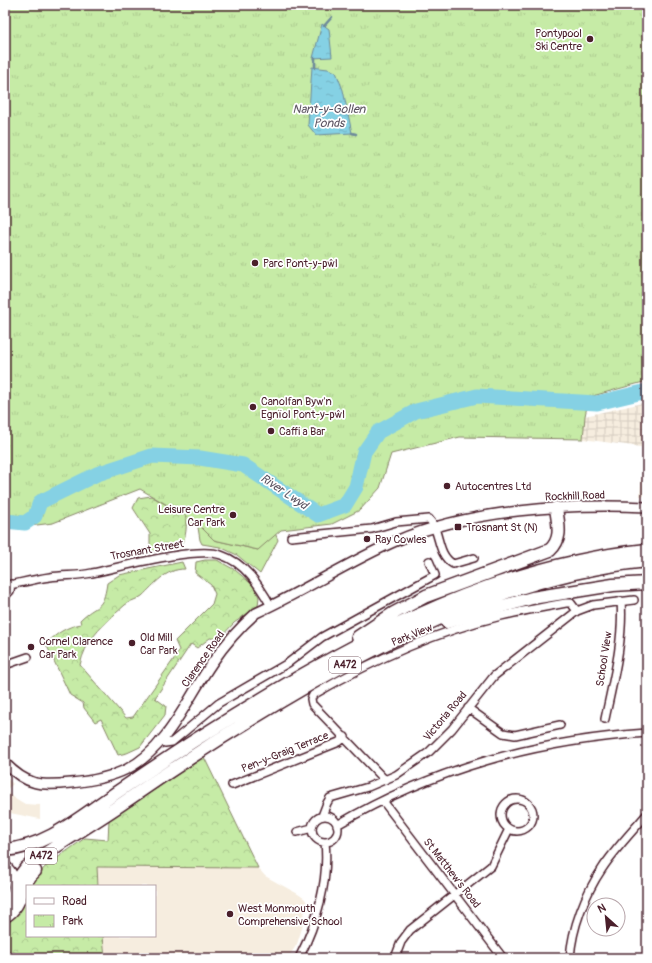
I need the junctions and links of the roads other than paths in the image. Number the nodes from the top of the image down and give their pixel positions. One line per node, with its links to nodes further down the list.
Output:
1 (647, 507): 2 (street, Rockhill Road)
2 (556, 508): 3 (street, Rockhill Road); 17 (main road)
3 (434, 528): 4 (street); 6 (street); 14 (street, Clarence Road)
4 (291, 537)
5 (647, 550): 17 (main road, A472)
6 (474, 558)
7 (429, 561): 25 (street)
8 (647, 561): 16 (main road, A472)
9 (647, 583): 16 (main road)
10 (8, 585): 11 (street); 14 (street, Trosnant Street)
11 (5, 596)
12 (634, 600): 13 (street)
13 (621, 601): 15 (street); 21 (street, School View)
14 (271, 606): 25 (street, Clarence Road)
15 (577, 611): 20 (street, Victoria Road); 24 (street, Park View)
16 (395, 638): 36 (main road, A472)
17 (345, 651): 36 (main road, A472)
18 (28, 657): 19 (street)
19 (5, 665)
20 (468, 708): 22 (street); 27 (street, Victoria Road)
21 (605, 719)
22 (560, 725)
23 (647, 733): 29 (street)
24 (345, 737): 27 (street, Park View); 28 (street, Pen-y-Graig Terrace)
25 (160, 740): 26 (street, Clarence Road)
26 (5, 763)
27 (385, 780): 31 (street, Victoria Road)
28 (232, 784)
29 (383, 801): 32 (street); 42 (street, St Matthew's Road)
30 (647, 814): 48 (street)
31 (322, 816): 32 (street); 33 (street)
32 (337, 825): 37 (street)
33 (312, 828): 35 (street); 37 (street)
34 (509, 829): 34 (street); 42 (street)
35 (297, 832)
36 (68, 833): 38 (main road); 39 (main road, A472); 41 (main road, A472); 44 (main road, A472)
37 (325, 842): 45 (street)
38 (5, 850)
39 (5, 858)
40 (5, 867): 41 (main road)
41 (15, 883): 43 (main road)
42 (454, 894): 46 (street); 47 (street, St Matthew's Road)
43 (5, 906)
44 (5, 916)
45 (299, 958)
46 (395, 958)
47 (503, 958)
48 (570, 958)

